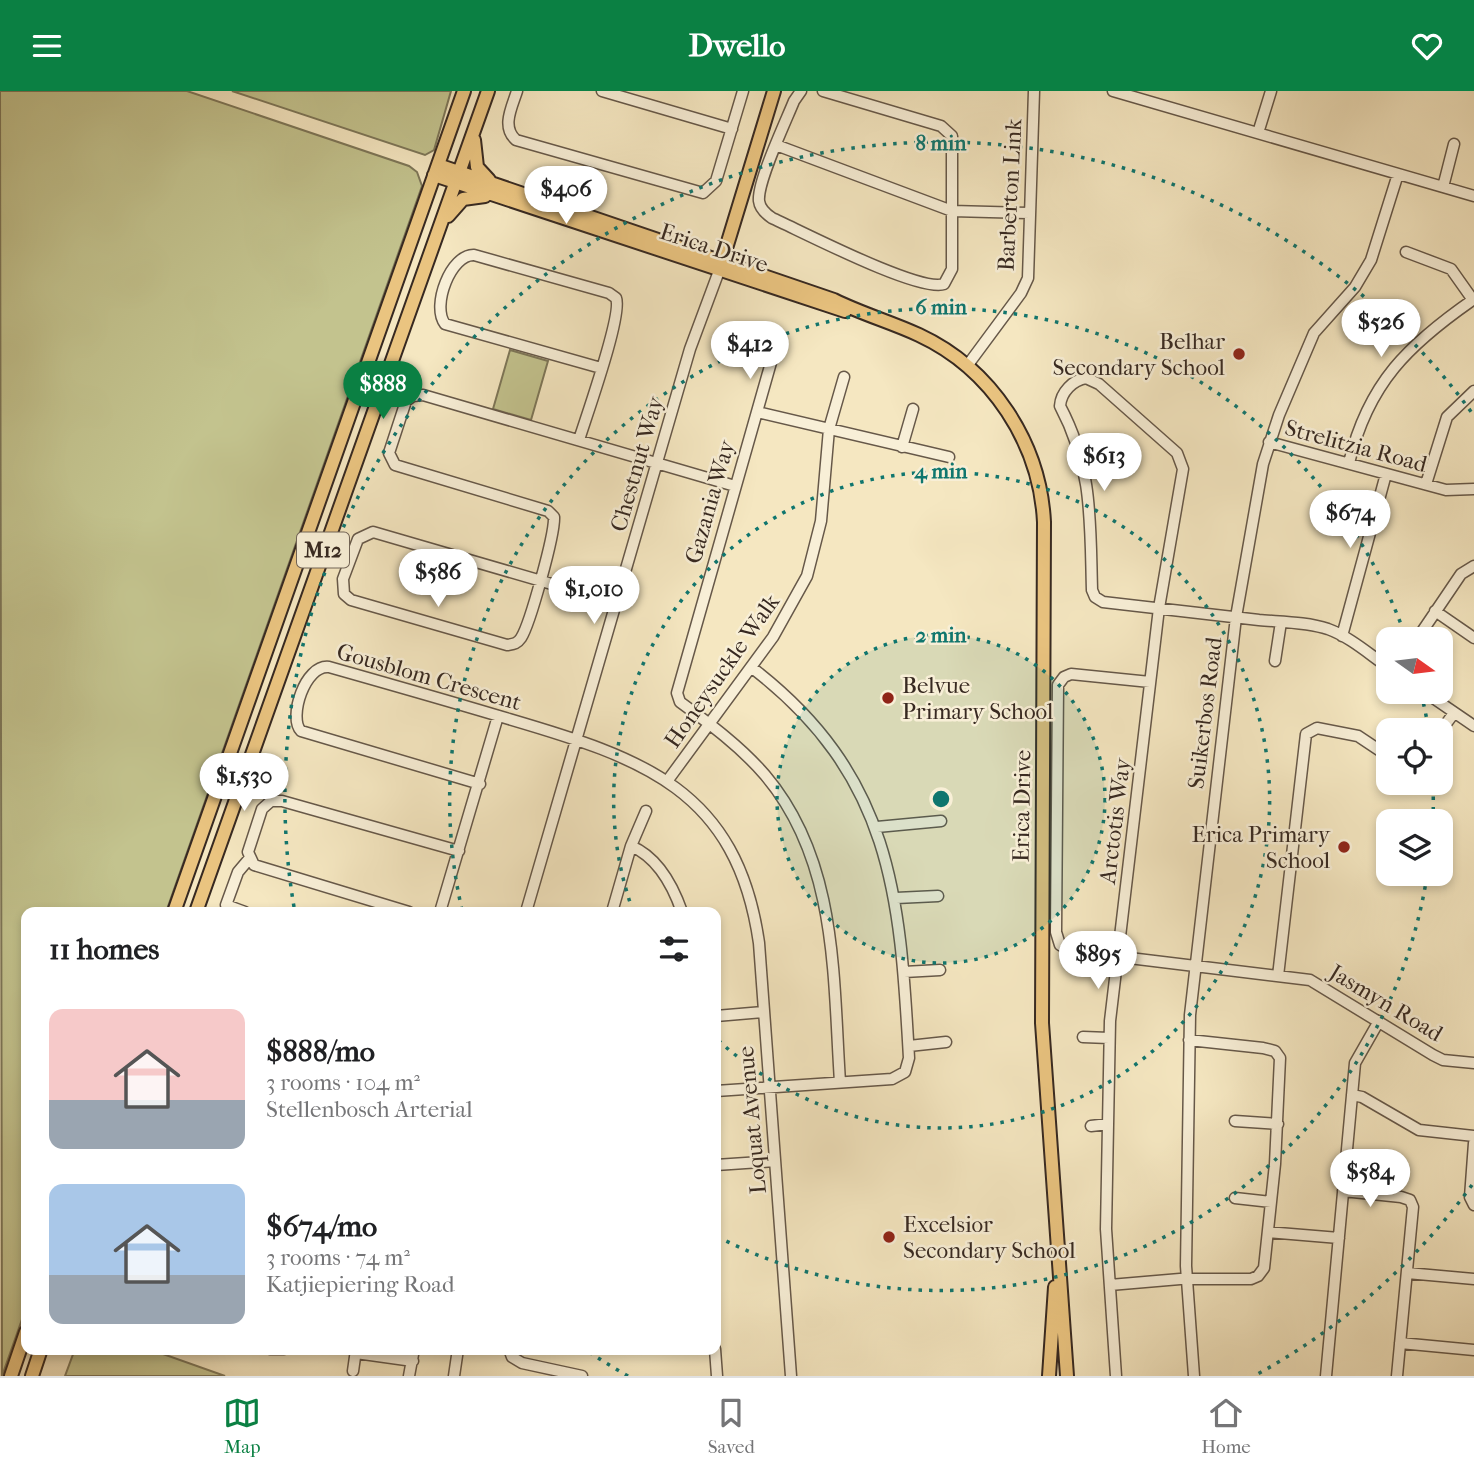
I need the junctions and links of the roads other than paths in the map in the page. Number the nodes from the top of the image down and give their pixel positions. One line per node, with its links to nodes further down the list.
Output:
1 (464, 91): 17 (main road, M12)
2 (488, 91): 13 (main road, M12)
3 (517, 91): 12 (street)
4 (602, 91): 12 (street)
5 (743, 91): 12 (street)
6 (774, 91): 27 (main road)
7 (801, 91): 16 (street)
8 (823, 91): 23 (street)
9 (1034, 91): 24 (street, Barberton Link)
10 (1113, 91): 14 (street)
11 (1270, 91): 14 (street)
12 (732, 129)
13 (474, 131): 19 (main road, M12); 21 (main road)
14 (1258, 133): 18 (street)
15 (1454, 144): 20 (street)
16 (776, 145): 23 (street); 23 (street)
17 (436, 170): 19 (main road, Erica Drive); 79 (main road, M12)
18 (1398, 174): 20 (street); 38 (street, Suikerbos Road)
19 (457, 178): 21 (main road, Erica Drive); 25 (main road, M12)
20 (1443, 187): 22 (street)
21 (498, 192): 25 (main road); 27 (main road, Erica Drive)
22 (1474, 196)
23 (951, 211): 24 (street)
24 (1030, 213): 30 (street, Barberton Link)
25 (439, 230): 80 (main road, M12)
26 (1406, 252): 28 (street)
27 (721, 267): 30 (main road, Erica Drive); 41 (street, Chestnut Way)
28 (1474, 299): 42 (street)
29 (772, 359): 35 (street, Gazania Way)
30 (967, 366): 119 (main road, Erica Drive)
31 (601, 368): 31 (street); 37 (street)
32 (845, 377): 36 (street, Honeysuckle Walk)
33 (1474, 391): 44 (street)
34 (913, 409): 39 (street)
35 (757, 412): 36 (street); 45 (street, Gazania Way)
36 (829, 429): 39 (street); 59 (street, Honeysuckle Walk)
37 (579, 440): 41 (street); 48 (street)
38 (1269, 442): 42 (street, Strelitzia Road); 52 (street, Suikerbos Road)
39 (902, 447): 40 (street)
40 (949, 457)
41 (658, 463): 45 (street); 49 (street, Chestnut Way)
42 (1349, 463): 43 (street, Strelitzia Road)
43 (1387, 474): 44 (street, Strelitzia Road); 55 (street)
44 (1426, 484): 46 (street, Strelitzia Road)
45 (735, 486): 65 (street, Gazania Way)
46 (1474, 489)
47 (1474, 566): 51 (street)
48 (539, 580): 48 (street); 49 (street)
49 (617, 603): 67 (street, Chestnut Way)
50 (1159, 608): 50 (street, Arctotis Way); 52 (street); 60 (street, Arctotis Way)
51 (1435, 611): 54 (street); 56 (street)
52 (1236, 617): 53 (street); 88 (street, Suikerbos Road)
53 (1281, 622): 55 (street); 58 (street)
54 (1425, 627)
55 (1342, 636): 57 (street)
56 (1474, 638)
57 (1376, 659)
58 (1275, 661)
59 (751, 667): 65 (street, Honeysuckle Walk); 73 (street)
60 (1150, 682): 87 (street, Arctotis Way); 87 (street, Jasmyn Road)
61 (1441, 704): 62 (street)
62 (1454, 713): 64 (street); 66 (street)
63 (498, 716): 67 (street, Gousblom Crescent); 70 (street); 70 (street, Gousblom Crescent)
64 (1450, 718)
65 (710, 724): 69 (street, Honeysuckle Walk); 101 (street, Gazania Way)
66 (1474, 726)
67 (576, 740): 69 (street, Loquat Avenue); 84 (street, Chestnut Way)
68 (1376, 749): 91 (street)
69 (668, 780): 92 (street, Loquat Avenue)
70 (480, 784): 75 (street)
71 (646, 811): 74 (street)
72 (942, 821): 73 (street)
73 (877, 827): 78 (street)
74 (631, 846): 85 (street); 86 (street)
75 (459, 851): 76 (street); 83 (street)
76 (249, 859): 81 (street); 82 (street)
77 (938, 896): 78 (street)
78 (896, 898): 90 (street)
79 (176, 907)
80 (198, 907)
81 (226, 907)
82 (392, 907)
83 (442, 907)
84 (527, 907)
85 (613, 907)
86 (679, 907)
87 (1118, 956): 88 (street, Jasmyn Road); 96 (street, Arctotis Way)
88 (1195, 965): 91 (street, Jasmyn Road); 97 (street, Suikerbos Road)
89 (940, 970): 90 (street)
90 (904, 972): 99 (street)
91 (1278, 976): 94 (street, Jasmyn Road)
92 (763, 1012): 93 (street); 102 (street, Loquat Avenue)
93 (721, 1016)
94 (1379, 1021): 100 (street, Jasmyn Road); 104 (street)
95 (1083, 1037): 96 (street)
96 (1109, 1038): 106 (street, Arctotis Way)
97 (1189, 1041): 107 (street); 122 (street, Suikerbos Road)
98 (946, 1042): 99 (street)
99 (909, 1046): 101 (street)
100 (1474, 1063)
101 (840, 1082): 102 (street)
102 (770, 1087): 103 (street); 111 (street, Loquat Avenue)
103 (721, 1091)
104 (1352, 1095): 109 (street); 113 (street)
105 (1235, 1121): 107 (street)
106 (1108, 1124): 108 (street); 123 (street, Arctotis Way)
107 (1278, 1124): 115 (street)
108 (1091, 1126)
109 (1474, 1136)
110 (1474, 1143): 116 (street)
111 (775, 1161): 112 (street); 142 (street, Loquat Avenue)
112 (721, 1165)
113 (1343, 1191): 118 (street); 120 (street)
114 (1235, 1198): 115 (street)
115 (1271, 1202): 117 (street)
116 (1474, 1205)
117 (1268, 1232): 118 (street); 122 (street)
118 (1339, 1238): 147 (street)
119 (1058, 1259): 143 (main road, Erica Drive); 144 (main road, Erica Drive)
120 (1406, 1273): 121 (street); 124 (street)
121 (1474, 1279)
122 (1187, 1280): 123 (street); 146 (street, Suikerbos Road)
123 (1110, 1285): 145 (street, Arctotis Way)
124 (1400, 1343): 126 (street); 148 (street)
125 (21, 1347): 136 (main road)
126 (1474, 1350)
127 (39, 1355): 137 (main road)
128 (355, 1355): 135 (street)
129 (379, 1355): 134 (street)
130 (414, 1355): 134 (street)
131 (457, 1355): 139 (street)
132 (511, 1355): 140 (street)
133 (716, 1355): 141 (street)
134 (413, 1361): 138 (street)
135 (353, 1370)
136 (11, 1376)
137 (32, 1376)
138 (409, 1376)
139 (454, 1376)
140 (582, 1376)
141 (718, 1376)
142 (791, 1376)
143 (1049, 1376)
144 (1067, 1376)
145 (1116, 1376)
146 (1194, 1376)
147 (1326, 1376)
148 (1397, 1376)

